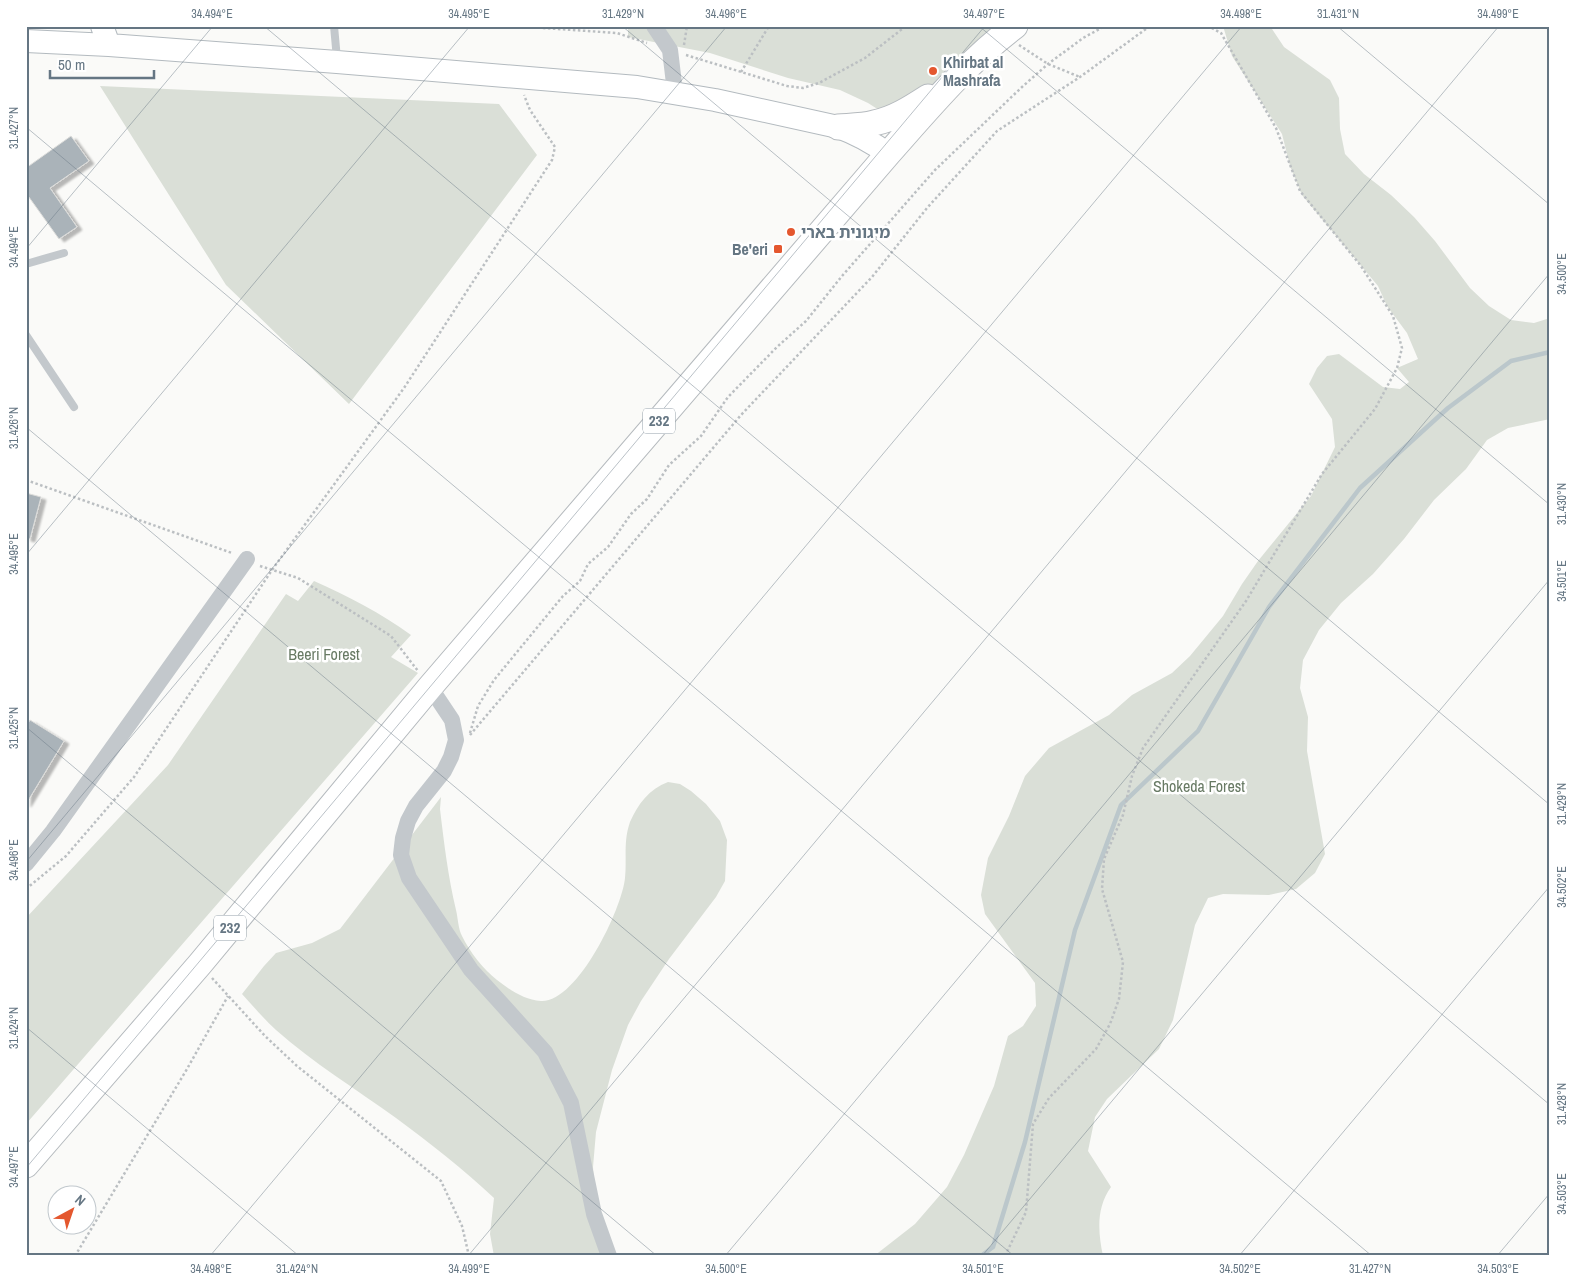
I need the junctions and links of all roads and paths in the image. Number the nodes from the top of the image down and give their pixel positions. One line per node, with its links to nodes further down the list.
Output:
1 (334, 26): 14 (lane)
2 (512, 26): 13 (path)
3 (654, 26): 13 (street)
4 (687, 26): 16 (path)
5 (770, 26): 16 (path)
6 (906, 26): 16 (path)
7 (1105, 26): 15 (path)
8 (1150, 26): 18 (path)
9 (1208, 26): 38 (path)
10 (1009, 30): 15 (path); 19 (main road, 232)
11 (105, 36): 12 (main road); 14 (main road)
12 (26, 41)
13 (670, 50): 20 (street)
14 (337, 62): 17 (main road)
15 (1048, 64): 18 (path); 29 (path)
16 (741, 72)
17 (523, 77): 20 (main road); 31 (path)
18 (1080, 77): 29 (path)
19 (949, 84): 21 (main road); 22 (main road, 232)
20 (675, 92): 21 (main road)
21 (838, 128): 22 (main road)
22 (888, 154): 28 (main road, 232)
23 (64, 253): 24 (lane)
24 (26, 264)
25 (26, 335): 26 (lane)
26 (74, 407)
27 (247, 559): 30 (street)
28 (430, 687): 29 (street); 32 (main road, 232)
29 (451, 757): 37 (street)
30 (26, 864)
31 (26, 889)
32 (200, 964): 33 (path); 34 (main road, 232)
33 (228, 996): 35 (path); 36 (path)
34 (26, 1165)
35 (75, 1256)
36 (469, 1256)
37 (609, 1256)
38 (1005, 1256)

